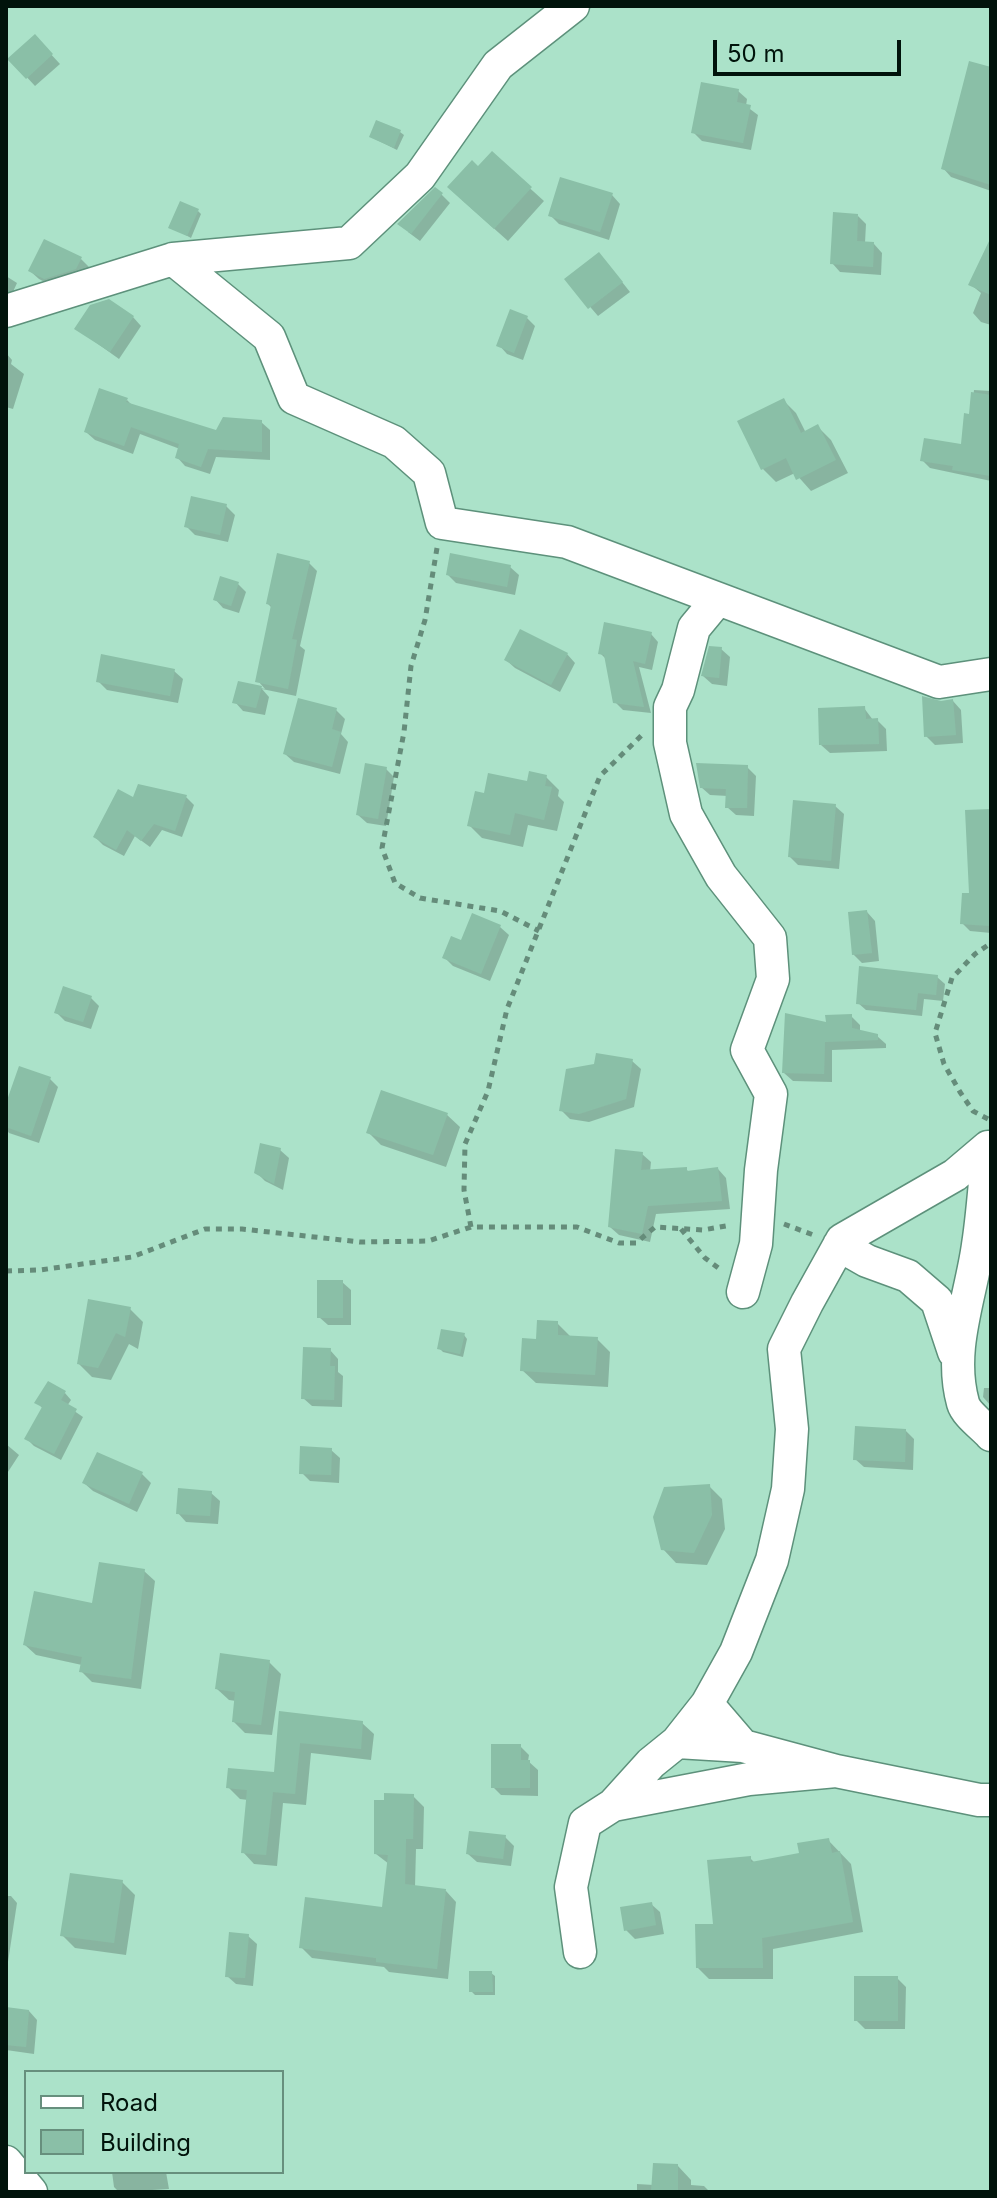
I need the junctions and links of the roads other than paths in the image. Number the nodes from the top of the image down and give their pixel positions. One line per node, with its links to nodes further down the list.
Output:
1 (573, 6): 2 (street)
2 (173, 259): 3 (street); 4 (street)
3 (6, 311)
4 (718, 599): 5 (street); 7 (street)
5 (991, 674)
6 (839, 1245): 8 (street); 8 (street); 10 (street)
7 (743, 1292)
8 (959, 1367): 9 (street)
9 (991, 1435)
10 (707, 1704): 11 (street); 12 (street)
11 (677, 1742): 12 (street); 15 (street)
12 (743, 1746): 13 (street)
13 (836, 1771): 14 (street); 15 (street)
14 (991, 1800)
15 (613, 1805): 16 (street)
16 (580, 1952)
17 (6, 2162): 18 (street)
18 (31, 2192)

